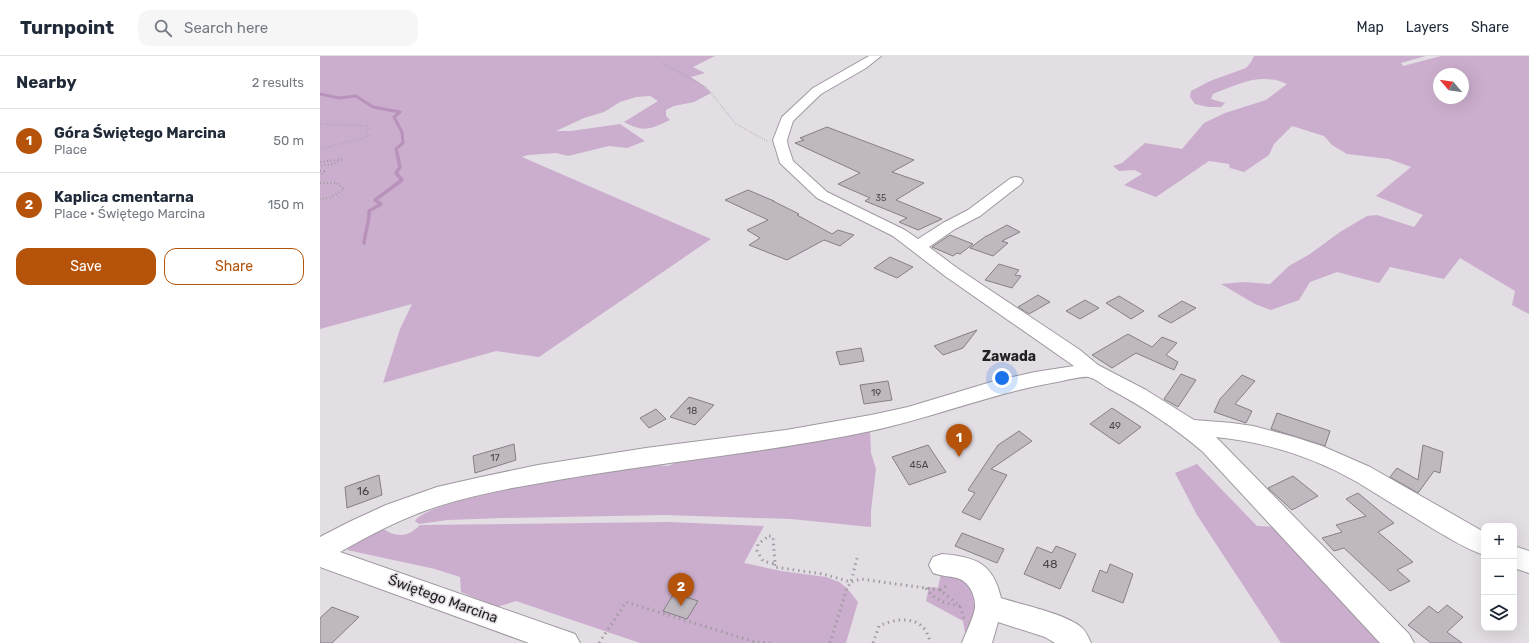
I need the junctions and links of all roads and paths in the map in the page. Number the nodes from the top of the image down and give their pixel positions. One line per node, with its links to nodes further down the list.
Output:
1 (876, 56): 4 (street)
2 (662, 63): 4 (path)
3 (320, 124): 5 (path)
4 (781, 146): 13 (street)
5 (320, 149)
6 (320, 162): 7 (path)
7 (320, 166)
8 (320, 172): 9 (path)
9 (320, 175)
10 (1016, 181): 13 (street)
11 (320, 183): 12 (path)
12 (320, 199)
13 (918, 246): 14 (street)
14 (1091, 370): 15 (street); 17 (street)
15 (1190, 428): 16 (street); 36 (street)
16 (1481, 543)
17 (320, 550)
18 (858, 554): 24 (path)
19 (320, 556): 28 (street, Świętego Marcina)
20 (1517, 558): 21 (street)
21 (1529, 562)
22 (775, 564): 22 (path); 24 (path)
23 (946, 579): 25 (path); 26 (path); 27 (street)
24 (850, 582): 25 (path); 31 (path)
25 (926, 588): 26 (path)
26 (960, 606): 27 (path)
27 (979, 611): 34 (street); 35 (street)
28 (565, 643)
29 (598, 643): 30 (path)
30 (771, 643)
31 (830, 643)
32 (873, 643): 33 (path)
33 (931, 643)
34 (977, 643)
35 (1076, 643)
36 (1399, 643)

